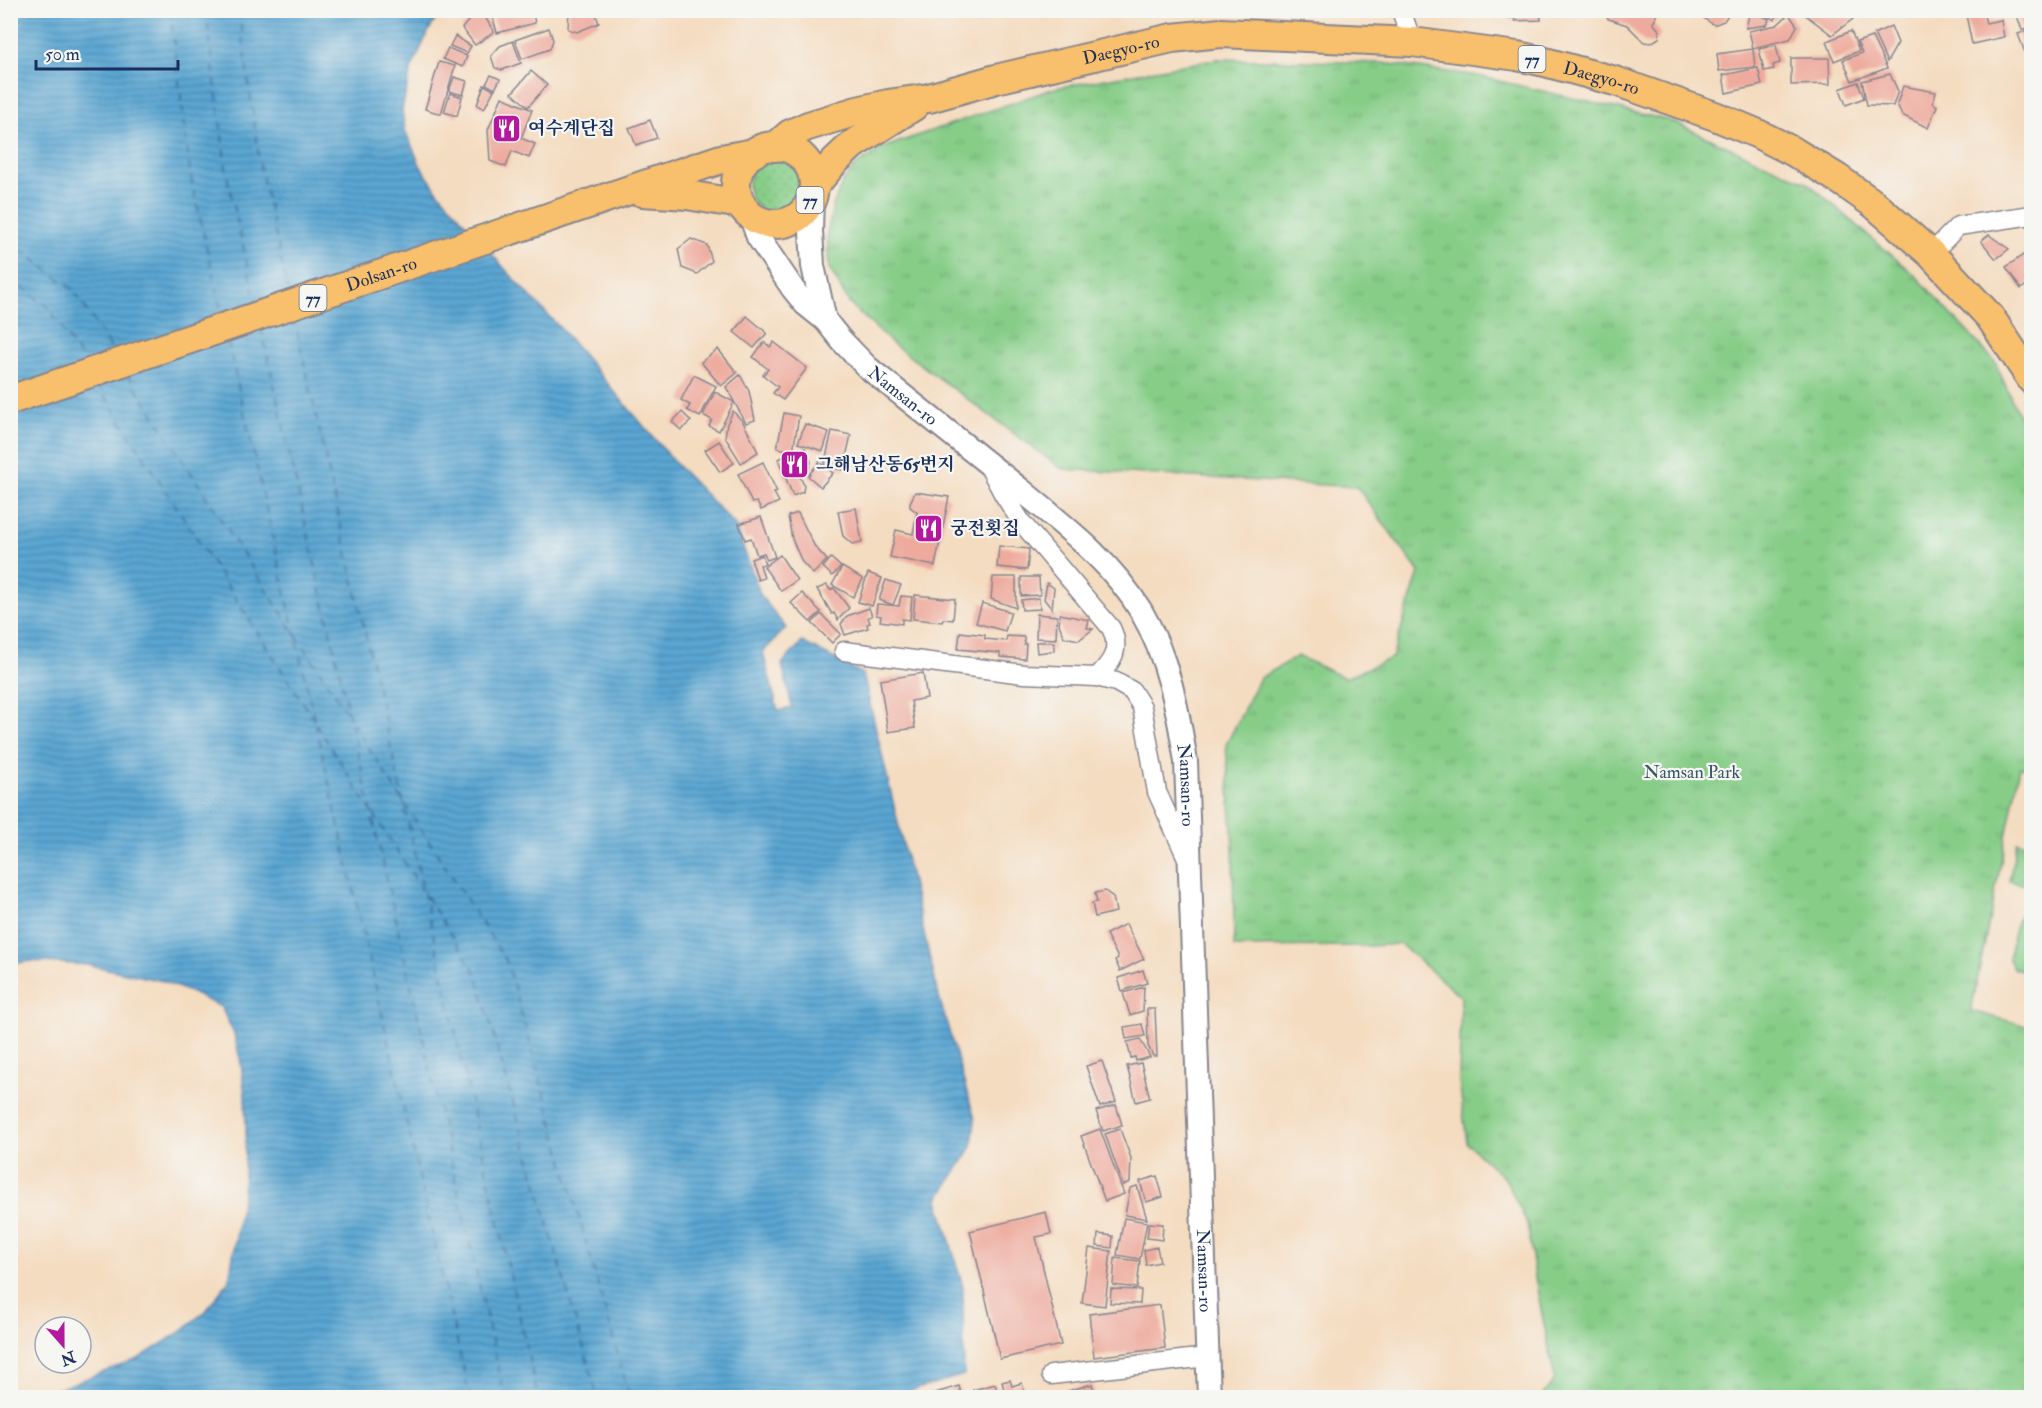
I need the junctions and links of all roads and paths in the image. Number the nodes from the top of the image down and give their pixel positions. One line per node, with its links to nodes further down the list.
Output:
1 (1401, 10): 2 (street)
2 (1412, 42): 3 (main road, Daegyo-ro / 77); 9 (main road, Daegyo-ro / 77)
3 (929, 98): 4 (main road, Daegyo-ro / 77); 5 (main road, Daegyo-ro / 77)
4 (764, 150): 5 (main road, 77); 6 (main road, Daegyo-ro / 77); 7 (main road, 77)
5 (813, 191): 7 (main road, 77); 10 (street)
6 (620, 194): 7 (main road, 77); 12 (main road, Dolsan-ro / 77)
7 (745, 210): 10 (street, Namsan-ro)
8 (2031, 215): 9 (street)
9 (1931, 254): 11 (main road, Daegyo-ro / 77)
10 (825, 320): 13 (street, Namsan-ro)
11 (2031, 380)
12 (10, 399)
13 (986, 461): 15 (street); 16 (street, Namsan-ro)
14 (844, 651): 15 (street)
15 (1097, 676): 16 (street)
16 (1189, 863): 17 (street, Namsan-ro)
17 (1207, 1357): 18 (street); 19 (street, Namsan-ro)
18 (1051, 1375)
19 (1209, 1398)

